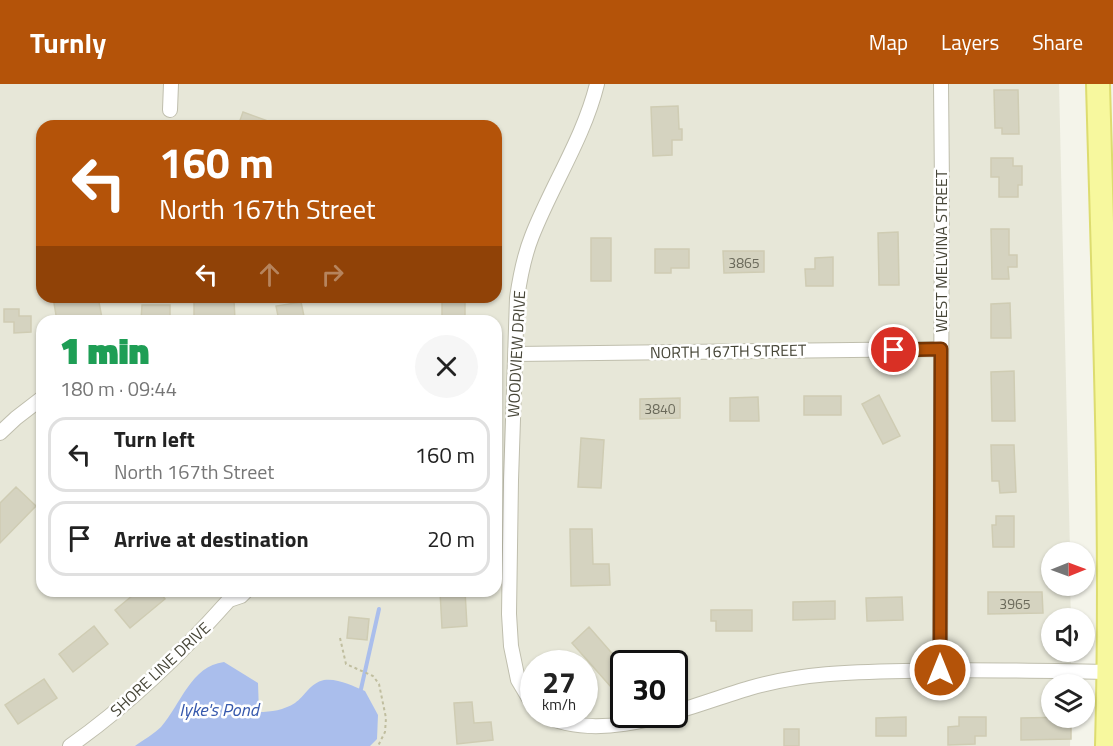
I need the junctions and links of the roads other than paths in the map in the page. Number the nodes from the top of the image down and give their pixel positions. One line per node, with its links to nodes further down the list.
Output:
1 (171, 84): 5 (street)
2 (597, 84): 7 (street, WOODVIEW DRIVE)
3 (941, 84): 6 (street, WEST MELVINA STREET)
4 (1098, 84): 12 (main road)
5 (170, 110)
6 (941, 349): 7 (street, NORTH 167TH STREET); 11 (street, WEST MELVINA STREET)
7 (516, 354): 13 (street, WOODVIEW DRIVE)
8 (36, 402): 9 (street)
9 (0, 434)
10 (230, 597): 17 (street, SHORE LINE DRIVE)
11 (940, 670): 12 (street); 15 (street)
12 (1111, 672): 18 (main road)
13 (520, 683)
14 (557, 728): 16 (street)
15 (639, 735)
16 (594, 740)
17 (70, 746)
18 (1107, 746)

